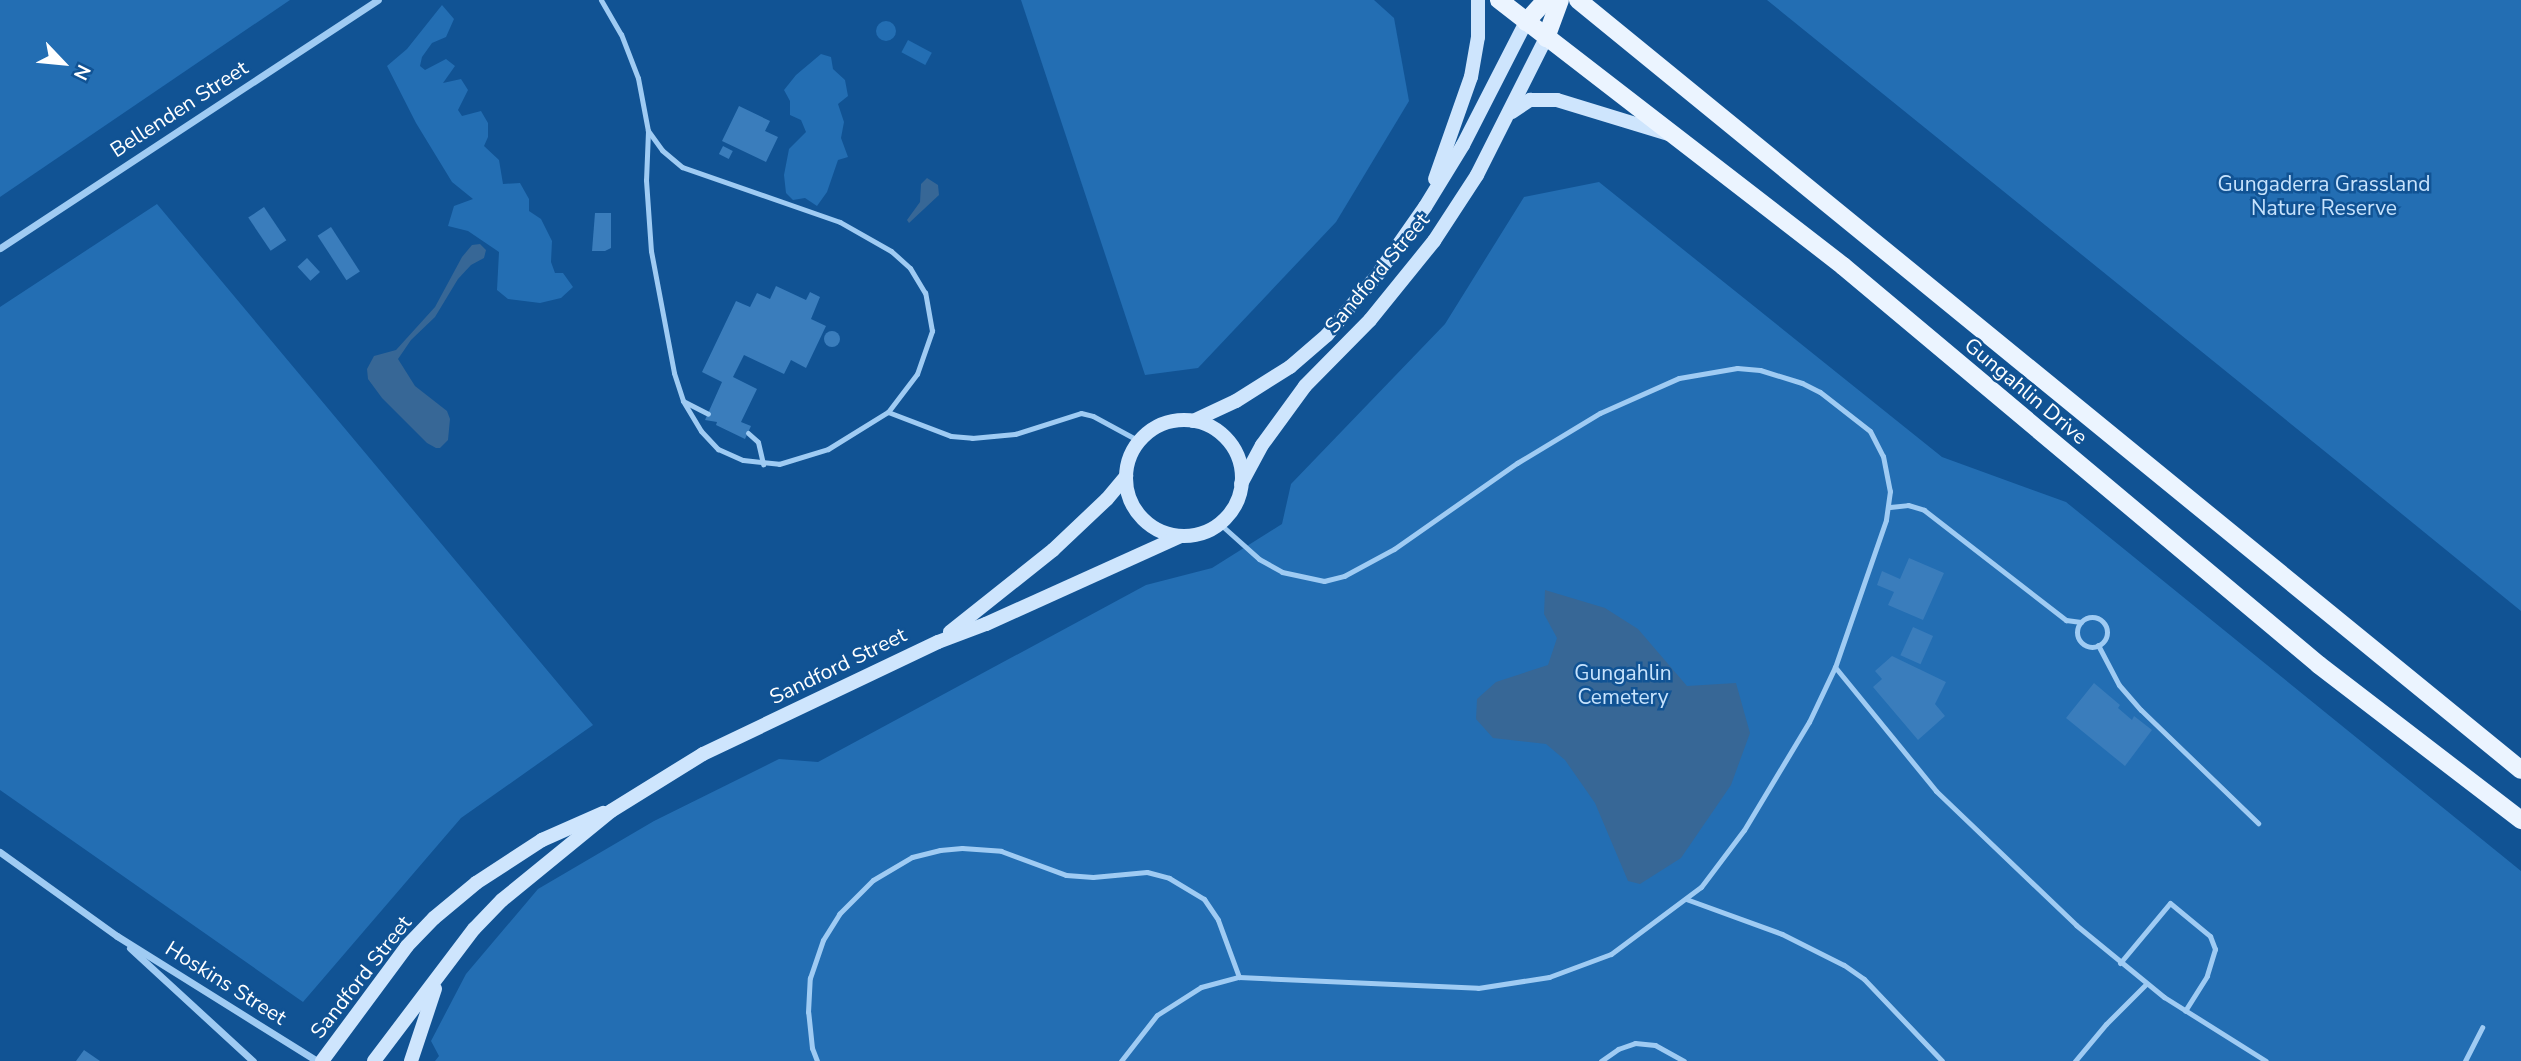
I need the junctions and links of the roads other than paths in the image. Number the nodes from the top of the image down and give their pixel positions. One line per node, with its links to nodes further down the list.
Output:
1 (378, 0): 14 (street, Bellenden Street)
2 (601, 0): 11 (lane)
3 (1478, 0): 13 (main road)
4 (1499, 0): 8 (main road, Gungahlin Drive)
5 (1546, 0): 8 (main road)
6 (1560, 0): 9 (main road)
7 (1578, 0): 31 (main road, Gungahlin Drive)
8 (1526, 22): 9 (main road, Gungahlin Drive); 13 (main road, Sandford Street)
9 (1546, 38): 10 (main road, Sandford Street); 12 (main road, Gungahlin Drive)
10 (1507, 118): 12 (main road); 23 (main road, Sandford Street)
11 (648, 131): 15 (lane); 16 (lane)
12 (1676, 136): 33 (main road, Gungahlin Drive)
13 (1412, 227): 18 (main road, Sandford Street)
14 (0, 248)
15 (683, 401): 17 (lane); 21 (lane)
16 (888, 412): 20 (lane); 21 (lane)
17 (708, 414)
18 (1193, 421): 20 (main road); 23 (main road)
19 (748, 433): 21 (lane)
20 (1139, 441): 22 (main road)
21 (763, 464)
22 (1126, 476): 26 (main road); 28 (main road, Sandford Street)
23 (1241, 484): 25 (main road)
24 (1890, 507): 25 (lane); 27 (lane); 30 (lane)
25 (1220, 524): 26 (main road)
26 (1181, 536): 28 (main road, Sandford Street)
27 (2081, 622): 29 (lane); 29 (lane)
28 (938, 642): 32 (main road, Sandford Street)
29 (2098, 645): 34 (lane)
30 (1836, 667): 36 (lane); 39 (lane)
31 (2521, 770)
32 (611, 811): 38 (main road, Sandford Street); 45 (main road, Sandford Street)
33 (2521, 820)
34 (2258, 823)
35 (0, 852): 37 (street, Hoskins Street)
36 (1686, 899): 40 (lane); 52 (lane)
37 (117, 936): 44 (street, Hoskins Street); 45 (street, Hoskins Street)
38 (449, 960): 46 (main road, Sandford Street); 47 (main road)
39 (2120, 963): 41 (lane); 42 (lane)
40 (1239, 977): 48 (lane); 49 (lane)
41 (2146, 984): 42 (lane); 53 (lane)
42 (2185, 1011): 54 (lane)
43 (2482, 1027): 55 (lane)
44 (253, 1061)
45 (319, 1061)
46 (373, 1061)
47 (411, 1061)
48 (817, 1061)
49 (1121, 1061)
50 (1601, 1061): 51 (lane)
51 (1684, 1061)
52 (1942, 1061)
53 (2075, 1061)
54 (2266, 1061)
55 (2465, 1061)

